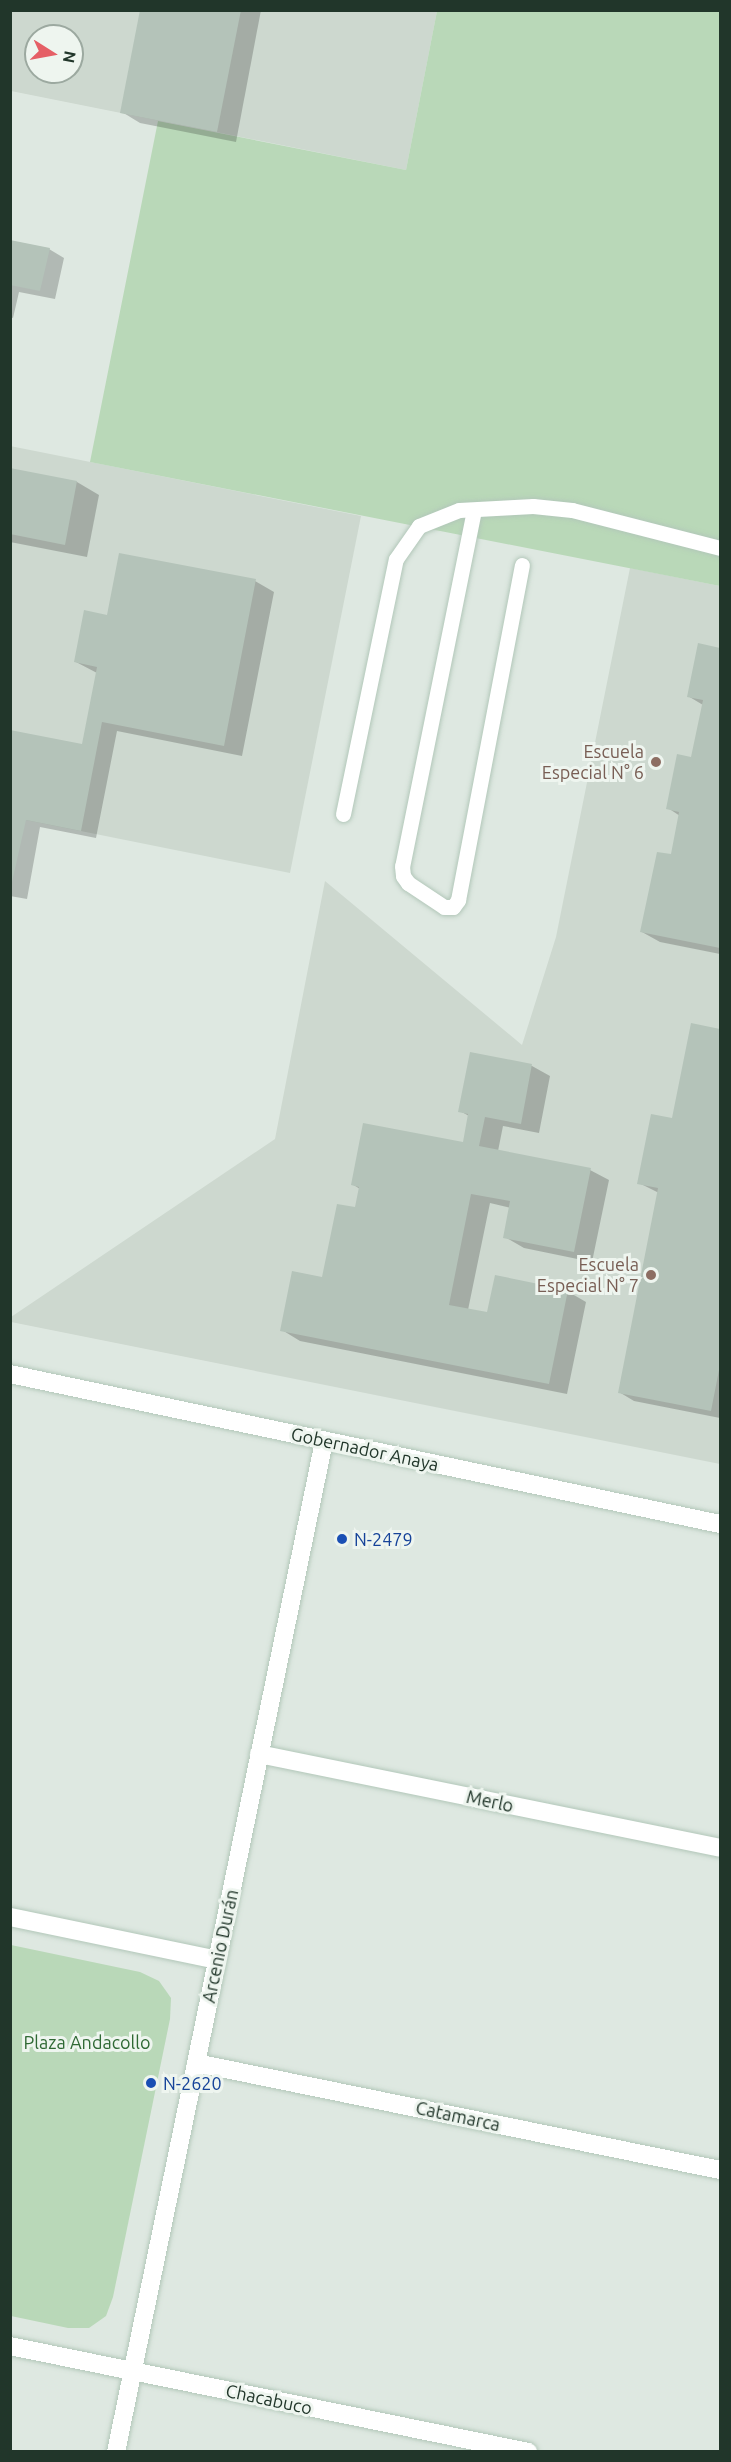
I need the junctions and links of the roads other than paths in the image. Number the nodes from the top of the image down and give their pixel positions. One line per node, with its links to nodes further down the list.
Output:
1 (474, 510): 2 (lane); 3 (lane); 4 (lane)
2 (720, 548)
3 (522, 566)
4 (343, 814)
5 (11, 1377): 6 (street, Gobernador Anaya)
6 (324, 1441): 7 (street, Gobernador Anaya); 8 (street, Arcenio Durán)
7 (720, 1524)
8 (259, 1754): 9 (street, Merlo); 11 (street, Arcenio Durán)
9 (720, 1848)
10 (10, 1917): 11 (street)
11 (217, 1960): 12 (street, Arcenio Durán)
12 (196, 2063): 13 (street, Catamarca); 15 (street, Arcenio Durán)
13 (720, 2170)
14 (10, 2346): 15 (street, Chacabuco)
15 (132, 2370): 16 (street, Arcenio Durán); 17 (street, Chacabuco)
16 (116, 2451)
17 (528, 2451)

